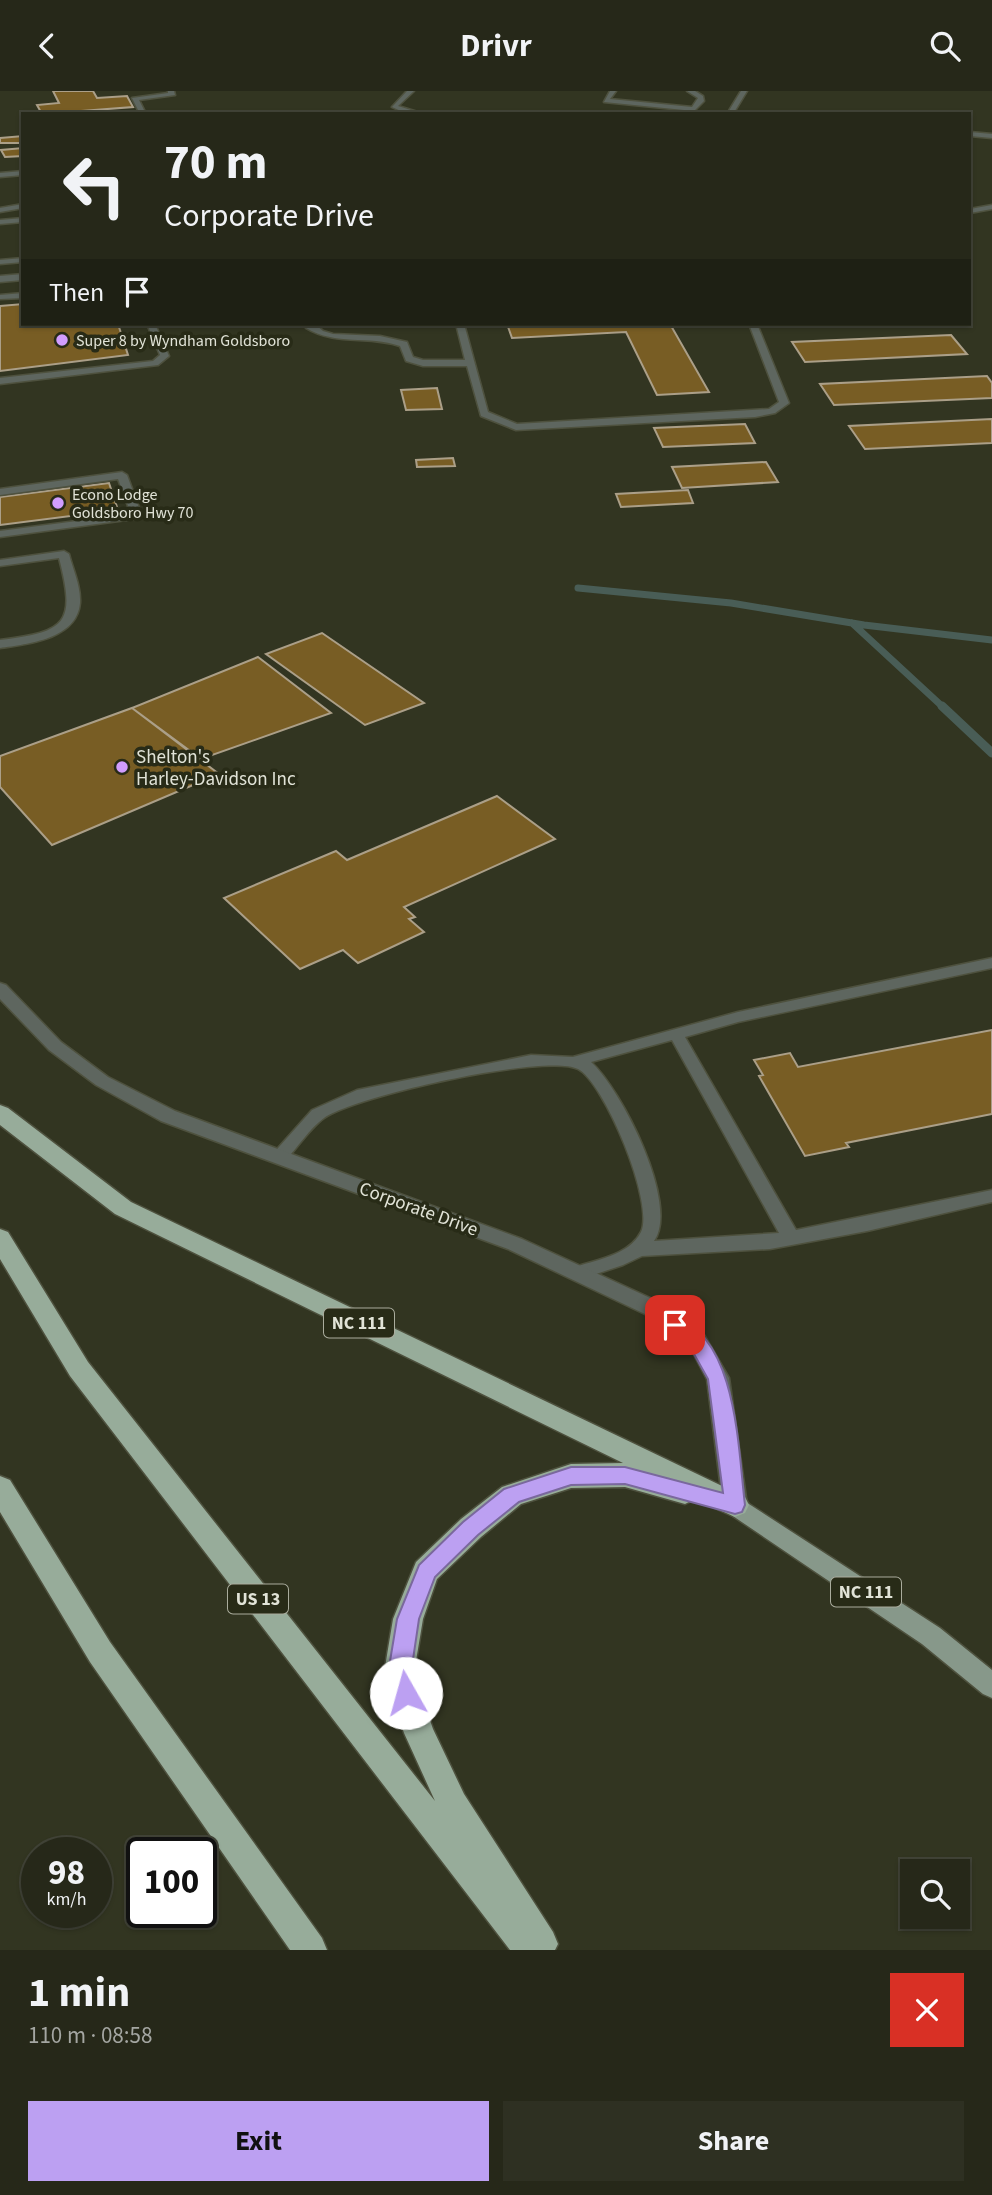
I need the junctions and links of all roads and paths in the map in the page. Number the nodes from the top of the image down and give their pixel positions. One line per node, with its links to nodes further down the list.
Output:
1 (171, 91): 7 (lane)
2 (613, 91): 6 (lane)
3 (690, 91): 10 (lane)
4 (744, 91): 11 (lane)
5 (411, 93): 8 (lane)
6 (643, 104): 9 (lane); 10 (lane)
7 (142, 112)
8 (410, 112)
9 (637, 112)
10 (695, 112)
11 (731, 112)
12 (971, 134): 13 (street)
13 (992, 135)
14 (21, 173): 15 (lane)
15 (0, 175)
16 (0, 204): 17 (lane)
17 (21, 205)
18 (21, 205): 20 (lane)
19 (992, 207): 21 (street)
20 (0, 210)
21 (971, 211)
22 (21, 220): 23 (lane)
23 (0, 222)
24 (21, 260): 25 (lane)
25 (0, 263)
26 (21, 277): 27 (street)
27 (0, 279)
28 (21, 295): 29 (lane)
29 (0, 297)
30 (152, 326): 35 (lane)
31 (309, 326): 34 (lane)
32 (461, 326): 34 (lane)
33 (753, 326): 34 (lane)
34 (470, 363)
35 (0, 381)
36 (0, 492): 37 (lane)
37 (0, 534)
38 (0, 563): 39 (lane)
39 (0, 644)
40 (992, 963): 42 (lane)
41 (0, 989): 45 (street, Corporate Drive)
42 (676, 1034): 43 (lane); 48 (lane)
43 (573, 1062): 45 (lane); 49 (lane)
44 (0, 1113): 52 (highway, NC 111)
45 (279, 1157): 50 (street, Corporate Drive)
46 (992, 1196): 48 (lane)
47 (0, 1238): 55 (highway, US 13)
48 (791, 1238): 49 (lane)
49 (639, 1249): 50 (lane)
50 (578, 1273): 52 (street, Corporate Drive)
51 (0, 1488): 54 (highway)
52 (735, 1505): 53 (main road, NC 111); 56 (highway)
53 (992, 1686)
54 (310, 1950)
55 (531, 1950)
56 (545, 1950)

